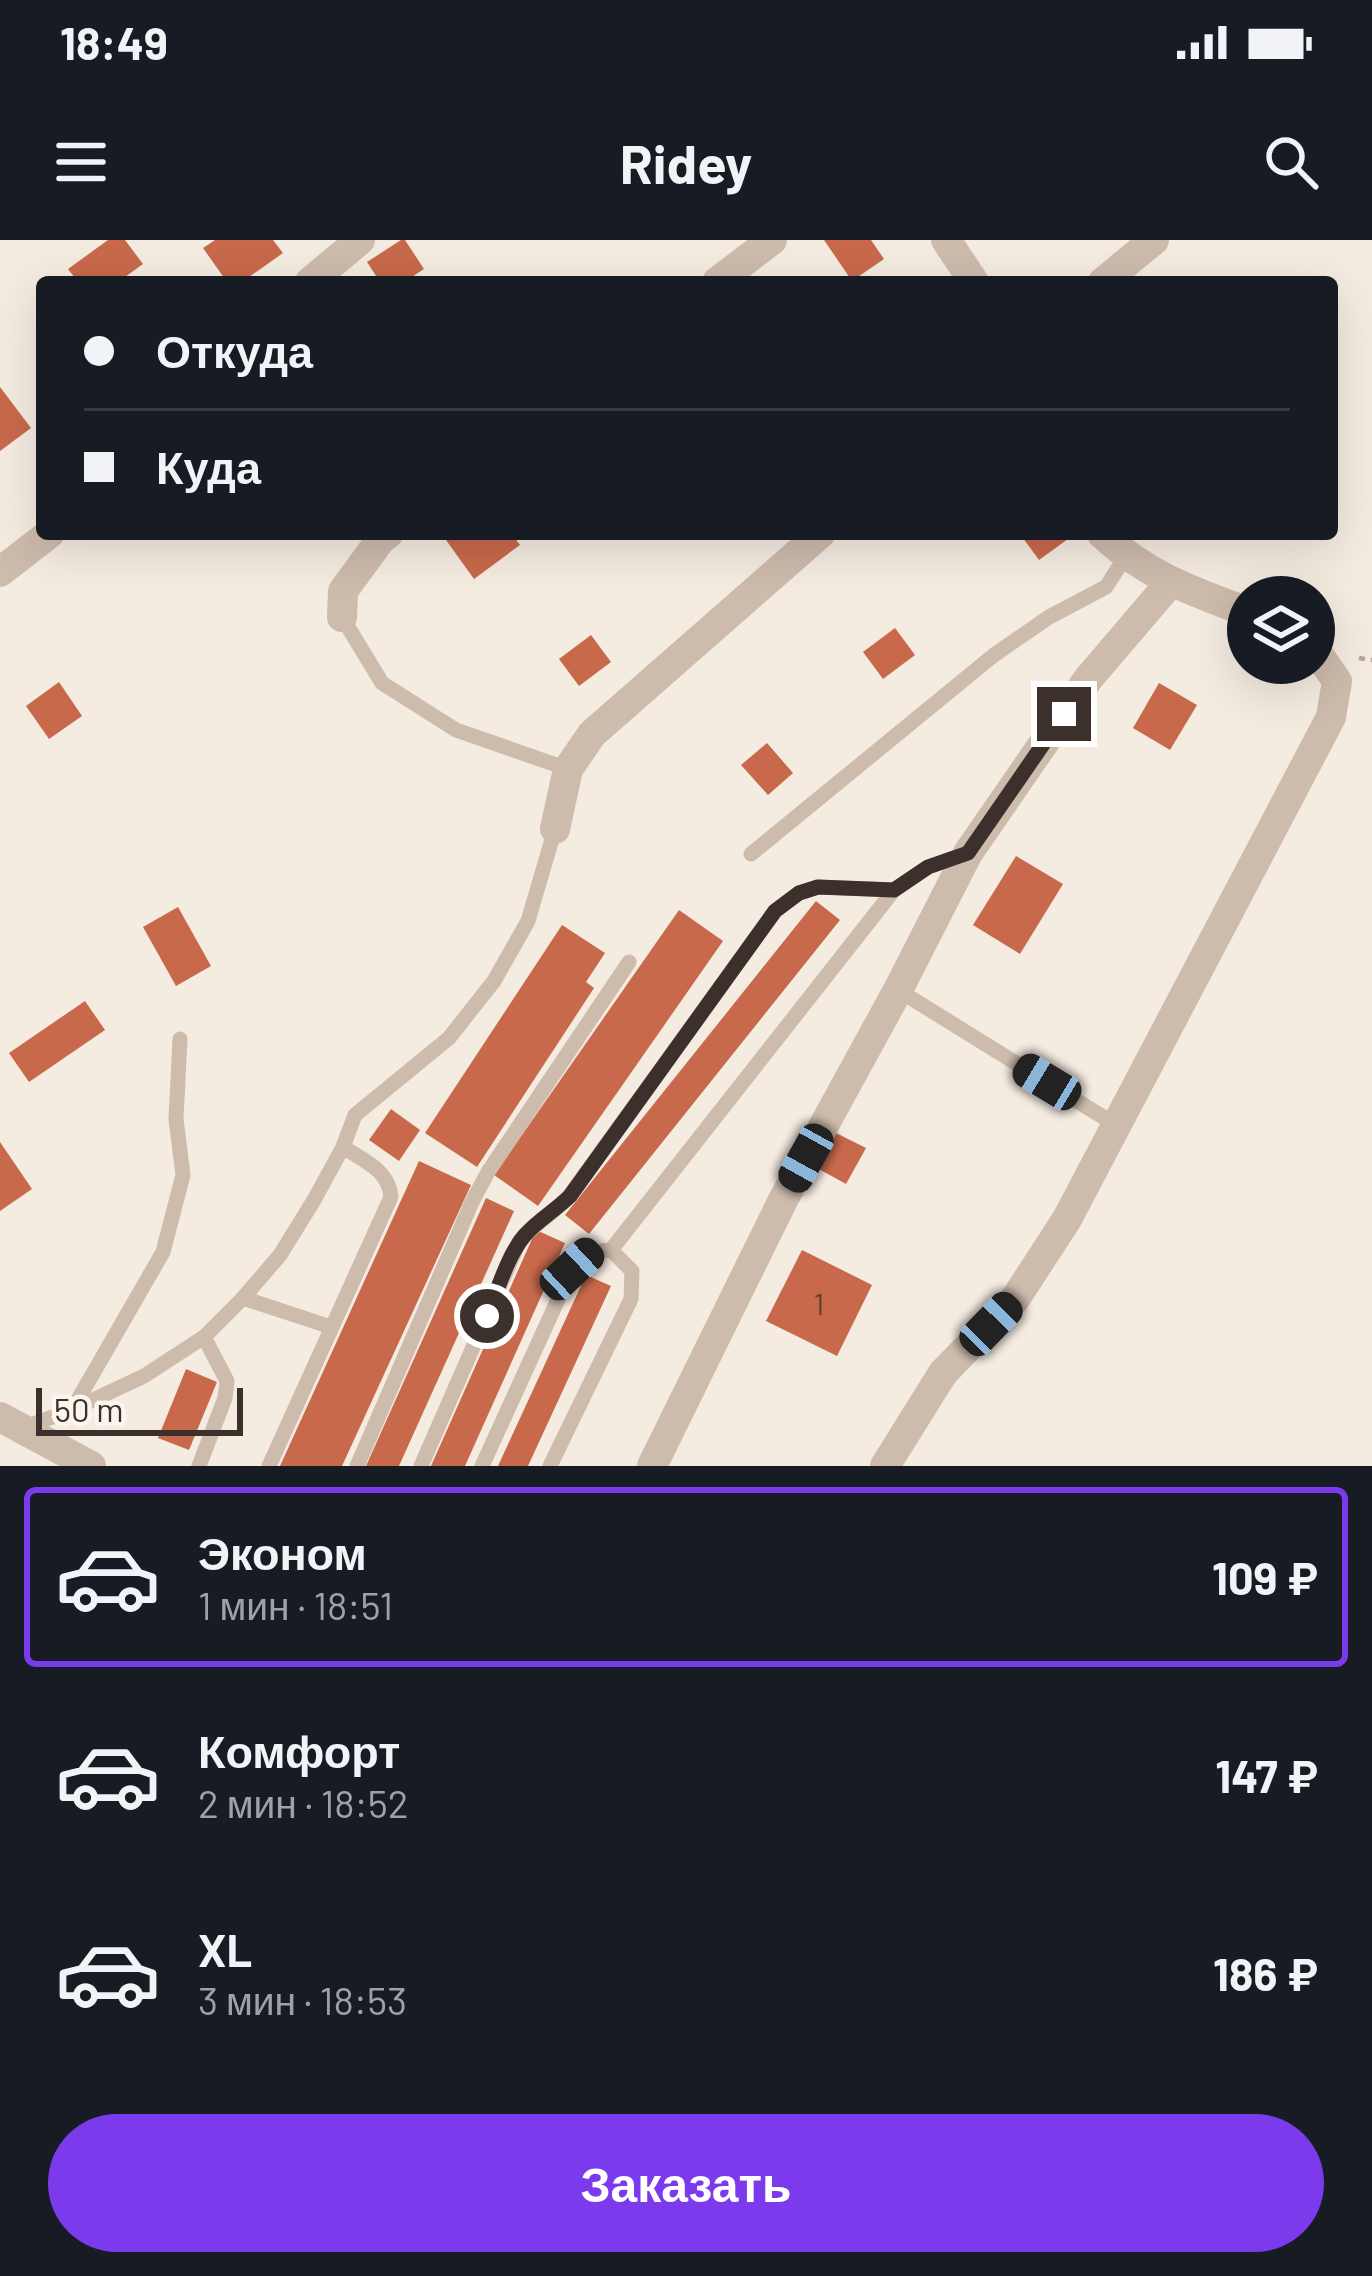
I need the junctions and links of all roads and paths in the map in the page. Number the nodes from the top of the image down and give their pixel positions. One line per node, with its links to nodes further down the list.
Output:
1 (360, 240): 5 (street)
2 (772, 240): 6 (street)
3 (946, 240): 7 (street)
4 (1154, 240): 8 (street)
5 (317, 276)
6 (725, 276)
7 (970, 276)
8 (1110, 276)
9 (41, 540): 14 (street)
10 (375, 540): 17 (street)
11 (813, 540): 19 (street)
12 (1109, 540): 13 (street)
13 (1126, 556): 15 (street); 22 (lane)
14 (0, 572)
15 (1170, 583): 16 (street); 21 (street)
16 (1227, 604)
17 (342, 617): 19 (lane)
18 (1335, 678): 27 (street)
19 (568, 769): 20 (street)
20 (556, 829): 28 (lane)
21 (968, 853): 23 (lane); 25 (street)
22 (752, 854)
23 (894, 890): 29 (lane); 39 (lane)
24 (629, 962): 38 (lane)
25 (898, 990): 27 (lane); 42 (street)
26 (180, 1039): 33 (lane)
27 (1116, 1124): 43 (street)
28 (343, 1147): 30 (lane); 31 (lane)
29 (610, 1250): 40 (lane); 41 (lane)
30 (243, 1298): 31 (lane); 32 (lane)
31 (331, 1327): 37 (lane)
32 (204, 1337): 33 (lane); 36 (lane)
33 (72, 1410): 34 (lane)
34 (9, 1423): 35 (street)
35 (91, 1466)
36 (199, 1466)
37 (269, 1466)
38 (357, 1466)
39 (421, 1466)
40 (482, 1466)
41 (550, 1466)
42 (652, 1466)
43 (885, 1466)

